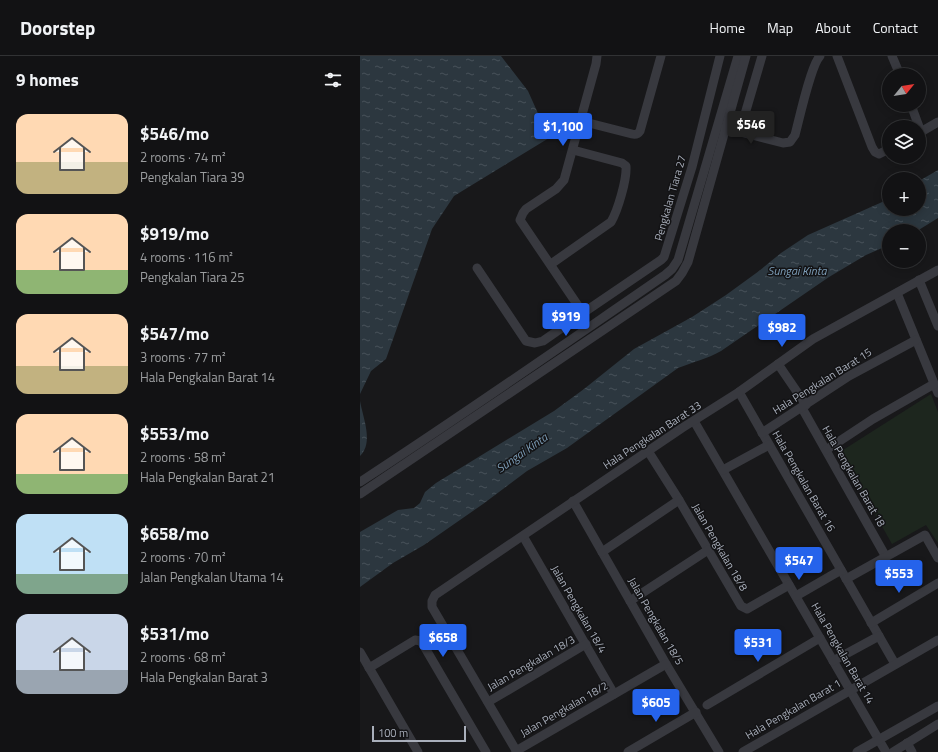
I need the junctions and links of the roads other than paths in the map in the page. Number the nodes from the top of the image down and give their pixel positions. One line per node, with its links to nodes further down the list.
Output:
1 (597, 56): 11 (street)
2 (661, 56): 11 (street)
3 (720, 56): 18 (street, Pengkalan Tiara 27)
4 (738, 56): 19 (street)
5 (746, 56): 13 (street)
6 (762, 56): 15 (street)
7 (820, 56): 15 (street)
8 (838, 56): 17 (street)
9 (892, 56): 10 (street)
10 (897, 68)
11 (581, 121): 16 (street)
12 (938, 122): 14 (street)
13 (725, 128): 15 (street); 19 (street)
14 (926, 129)
15 (740, 131)
16 (573, 150): 20 (street); 20 (street)
17 (882, 152)
18 (691, 169): 19 (street); 25 (street, Pengkalan Tiara 27)
19 (707, 175): 38 (street); 39 (street)
20 (551, 264): 25 (street)
21 (477, 268): 25 (street, Pengkalan Tiara 27)
22 (938, 270): 23 (street, Hala Pengkalan Barat 33)
23 (919, 280): 24 (street, Hala Pengkalan Barat 33); 26 (street)
24 (897, 293): 27 (street); 28 (street, Hala Pengkalan Barat 33)
25 (586, 311)
26 (938, 326)
27 (916, 340): 29 (street); 31 (street, Hala Pengkalan Barat 15)
28 (778, 364): 30 (street, Hala Pengkalan Barat 33); 31 (street, Hala Pengkalan Barat 18)
29 (936, 388): 35 (street)
30 (739, 392): 32 (street, Hala Pengkalan Barat 33); 33 (street, Hala Pengkalan Barat 16)
31 (804, 407): 33 (street, Hala Pengkalan Barat 15); 35 (street, Hala Pengkalan Barat 18)
32 (694, 421): 36 (street, Hala Pengkalan Barat 33); 37 (street, Hala Pengkalan Barat 14)
33 (762, 433): 34 (street, Hala Pengkalan Barat 16)
34 (769, 445): 37 (street); 47 (street, Hala Pengkalan Barat 16)
35 (826, 450): 45 (street, Hala Pengkalan Barat 18)
36 (648, 451): 40 (street, Jalan Pengkalan 18/8); 41 (street, Hala Pengkalan Barat 33)
37 (723, 470): 50 (street, Hala Pengkalan Barat 14)
38 (360, 482)
39 (360, 494)
40 (679, 500): 43 (street, Jalan Pengkalan 18/8); 44 (street)
41 (574, 502): 42 (street, Hala Pengkalan Barat 33); 44 (street, Jalan Pengkalan 18/5)
42 (523, 536): 57 (street, Jalan Pengkalan 18/4); 65 (street, Hala Pengkalan Barat 33)
43 (708, 550): 50 (street, Jalan Pengkalan 18/8); 52 (street)
44 (602, 552): 52 (street, Jalan Pengkalan 18/5)
45 (886, 557): 46 (street); 48 (street)
46 (938, 558)
47 (841, 570): 48 (street, Hala Pengkalan Barat 16); 51 (street)
48 (846, 579): 53 (street, Hala Pengkalan Barat 16)
49 (938, 583): 53 (street)
50 (789, 585): 51 (street, Hala Pengkalan Barat 14)
51 (796, 596): 55 (street, Hala Pengkalan Barat 14)
52 (630, 602): 60 (street, Jalan Pengkalan 18/5)
53 (871, 623): 54 (street, Hala Pengkalan Barat 16)
54 (879, 636): 59 (street); 61 (street, Hala Pengkalan Barat 16)
55 (820, 638): 59 (street, Hala Pengkalan Barat 14); 66 (street)
56 (938, 640): 61 (street, Hala Pengkalan Barat 1)
57 (586, 644): 64 (street, Jalan Pengkalan 18/4); 65 (street, Jalan Pengkalan 18/3)
58 (360, 652): 62 (street)
59 (833, 661): 63 (street, Hala Pengkalan Barat 14)
60 (666, 664): 64 (street, Jalan Pengkalan 18/2); 68 (street, Jalan Pengkalan 18/5)
61 (895, 664): 63 (street, Hala Pengkalan Barat 1)
62 (369, 668): 72 (street); 73 (street)
63 (850, 690): 70 (street, Hala Pengkalan Barat 14); 77 (street, Hala Pengkalan Barat 1)
64 (614, 694): 74 (street, Jalan Pengkalan 18/2)
65 (488, 702): 74 (street)
66 (707, 705)
67 (938, 706): 70 (street)
68 (696, 712): 75 (street); 76 (street, Jalan Pengkalan 18/5)
69 (938, 724): 71 (street)
70 (879, 739): 78 (street); 79 (street, Hala Pengkalan Barat 14)
71 (907, 743): 80 (street); 81 (street)
72 (418, 752)
73 (486, 752)
74 (516, 752)
75 (628, 752)
76 (719, 752)
77 (743, 752)
78 (857, 752)
79 (886, 752)
80 (893, 752)
81 (912, 752)

